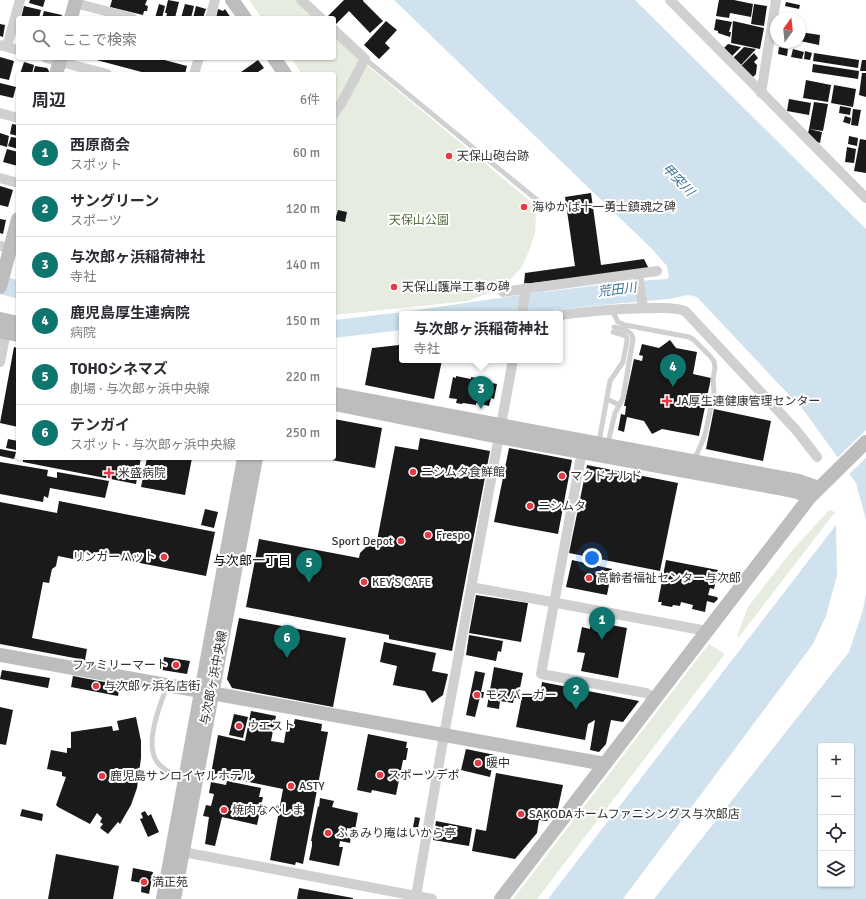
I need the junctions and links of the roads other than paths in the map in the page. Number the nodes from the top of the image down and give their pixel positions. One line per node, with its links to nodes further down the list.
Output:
1 (20, 0): 14 (street)
2 (215, 0): 10 (street)
3 (232, 0): 11 (street)
4 (301, 0): 12 (street)
5 (670, 0): 24 (street)
6 (776, 0): 24 (street)
7 (76, 1): 8 (street); 9 (street)
8 (72, 16)
9 (125, 16)
10 (211, 16)
11 (244, 16)
12 (319, 16)
13 (336, 32): 16 (street)
14 (4, 46): 15 (street)
15 (16, 49)
16 (365, 58): 25 (street); 31 (lane)
17 (50, 60): 20 (street)
18 (198, 60): 22 (street)
19 (275, 60): 23 (street)
20 (59, 65): 21 (street)
21 (96, 72)
22 (195, 72)
23 (284, 72)
24 (761, 92): 30 (street)
25 (336, 111)
26 (0, 113): 27 (street)
27 (16, 117)
28 (0, 178): 29 (street)
29 (16, 182)
30 (866, 198)
31 (537, 200)
32 (16, 226): 33 (street)
33 (10, 248): 36 (street)
34 (657, 271): 35 (street)
35 (639, 276): 37 (street); 39 (street)
36 (0, 288)
37 (526, 291): 38 (street); 41 (street)
38 (503, 292)
39 (643, 306): 40 (street); 56 (street)
40 (612, 310): 42 (street); 59 (lane)
41 (523, 311)
42 (563, 315)
43 (16, 324): 44 (street)
44 (6, 329): 45 (street)
45 (0, 362)
46 (512, 363): 52 (street)
47 (336, 395): 51 (street)
48 (607, 399): 50 (lane); 50 (lane); 54 (lane)
49 (336, 404): 51 (street)
50 (619, 405): 54 (lane)
51 (396, 411): 52 (street)
52 (500, 431): 55 (street); 62 (street)
53 (866, 442): 60 (street)
54 (603, 444): 55 (street); 59 (street)
55 (583, 446): 59 (street); 63 (street)
56 (817, 457)
57 (244, 460): 61 (street, 与次郎ヶ浜中央線)
58 (256, 460): 61 (street, 与次郎ヶ浜中央線)
59 (687, 465): 60 (street)
60 (815, 493): 64 (street)
61 (228, 578): 67 (street, 与次郎ヶ浜中央線)
62 (471, 587): 63 (street); 69 (street)
63 (553, 603): 64 (street); 68 (street)
64 (707, 631): 68 (street)
65 (0, 655): 66 (street)
66 (167, 685): 67 (street); 71 (lane)
67 (206, 692): 69 (street); 71 (street, 与次郎ヶ浜中央線)
68 (655, 699): 70 (street)
69 (444, 735): 70 (street); 73 (street)
70 (605, 764): 77 (street)
71 (190, 782): 72 (street, 与次郎ヶ浜中央線)
72 (177, 851): 73 (street); 74 (street, 与次郎ヶ浜中央線); 75 (street, 与次郎ヶ浜中央線)
73 (416, 896): 76 (street)
74 (162, 899)
75 (174, 899)
76 (432, 899)
77 (501, 899)

